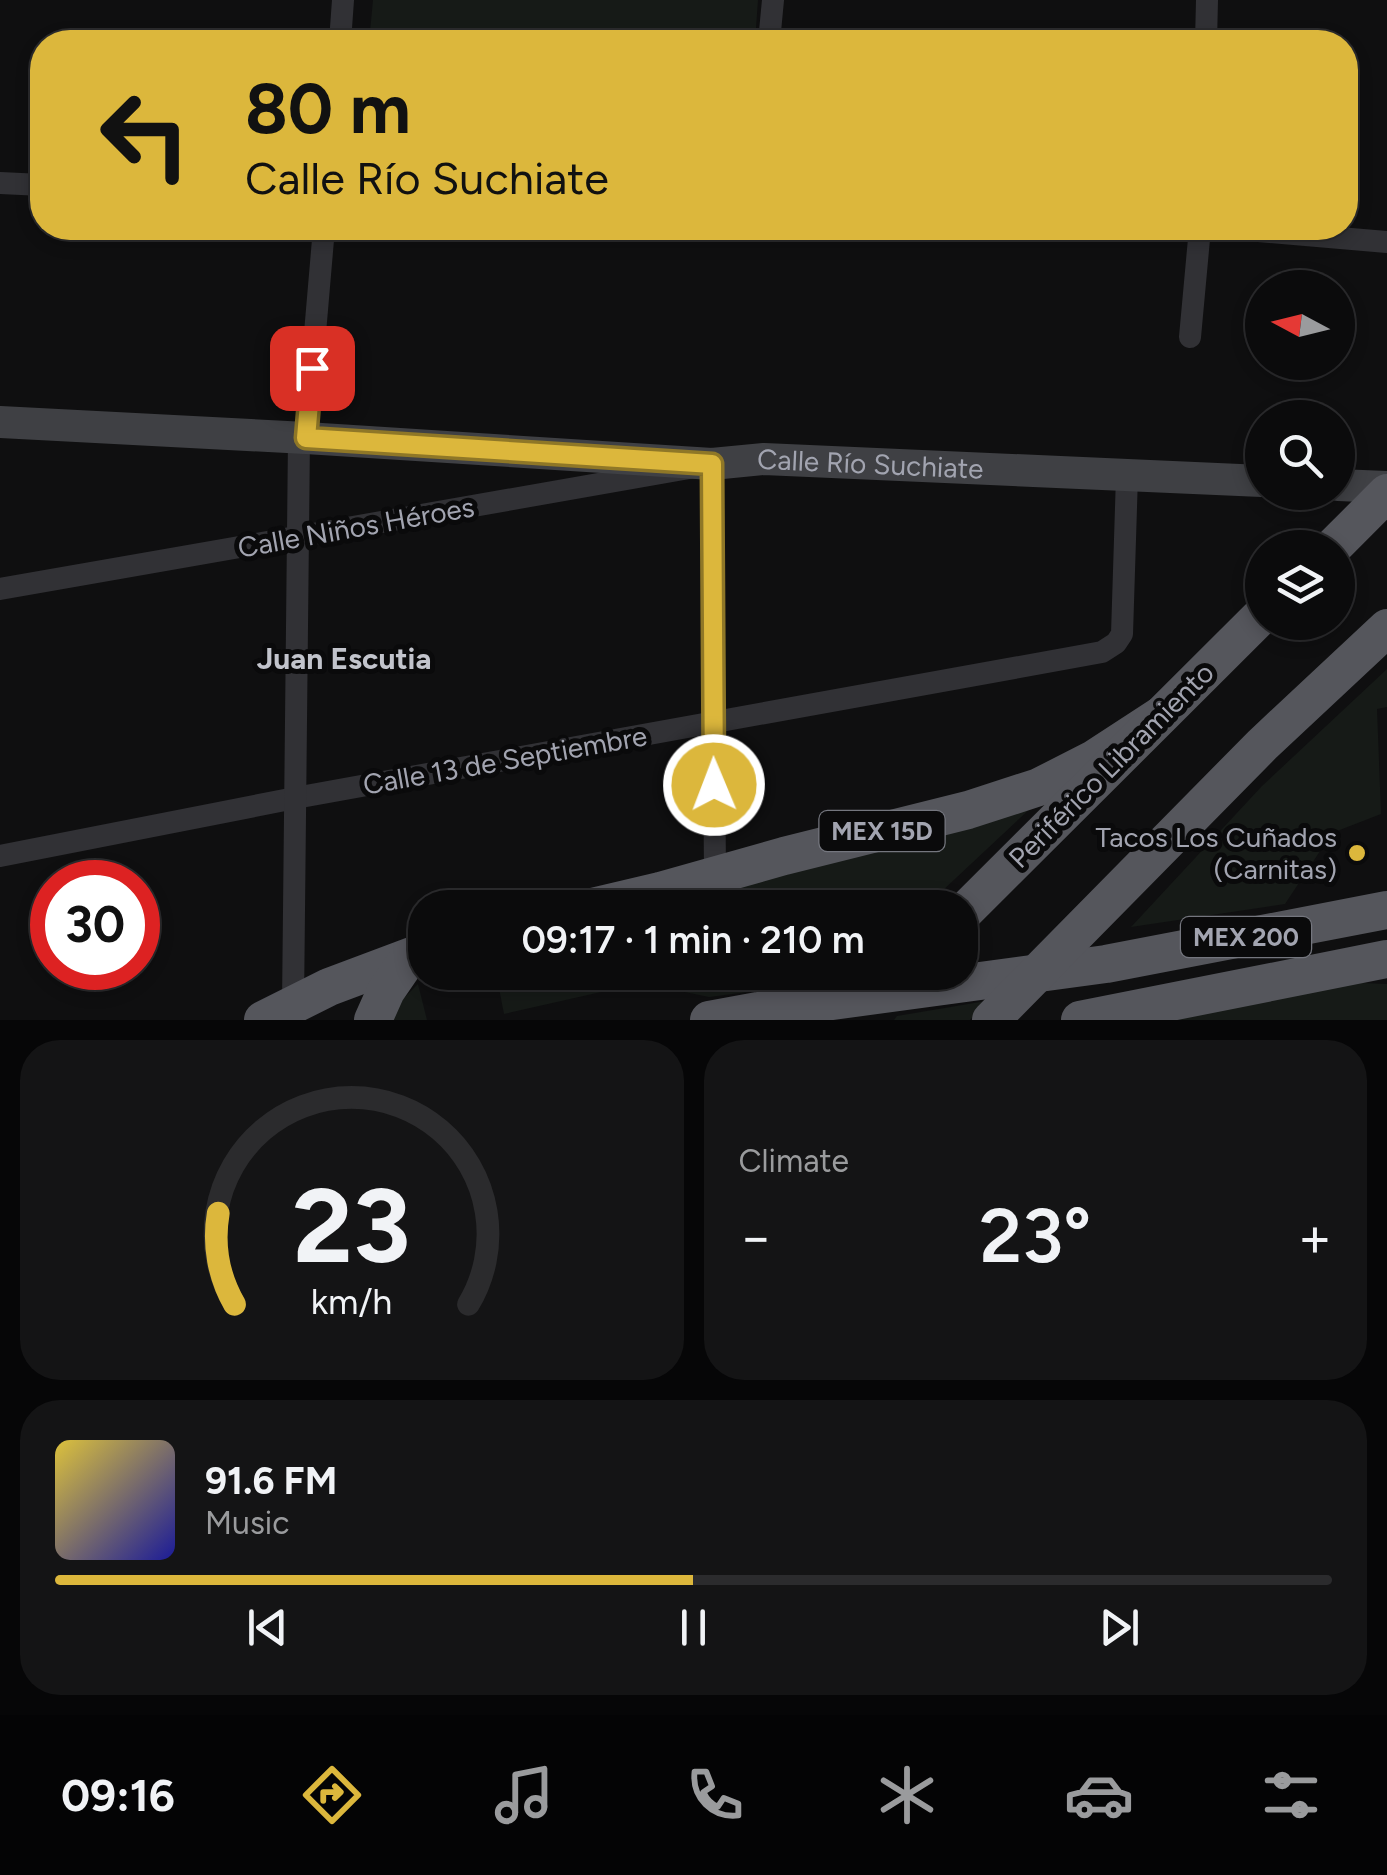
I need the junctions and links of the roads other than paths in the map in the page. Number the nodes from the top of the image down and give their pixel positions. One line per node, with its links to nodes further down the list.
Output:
1 (343, 0): 4 (street)
2 (773, 0): 5 (street)
3 (1208, 0): 6 (street)
4 (341, 30)
5 (770, 30)
6 (1207, 30)
7 (0, 183): 8 (street)
8 (30, 184)
9 (323, 240): 15 (street)
10 (1199, 240): 13 (street)
11 (1358, 240): 12 (street)
12 (1387, 242)
13 (1190, 337)
14 (0, 422): 15 (main road, Calle Río Suchiate)
15 (303, 438): 16 (main road, Calle Río Suchiate); 22 (street)
16 (712, 464): 17 (main road, Calle Río Suchiate); 22 (street, Calle Niños Héroes); 27 (street)
17 (1127, 476): 18 (main road, Calle Río Suchiate); 27 (street, Calle 13 de Septiembre)
18 (1245, 481)
19 (1355, 487): 20 (main road)
20 (1387, 490): 21 (highway)
21 (1349, 530)
22 (298, 537): 23 (street, Calle Niños Héroes); 28 (street)
23 (0, 589)
24 (1387, 628): 42 (highway)
25 (1245, 632): 26 (highway, Periférico Libramiento / MEX 15D)
26 (1160, 716): 30 (highway, MEX 15D); 32 (highway, Periférico Libramiento / MEX 15D)
27 (714, 722): 28 (street, Calle 13 de Septiembre); 30 (street)
28 (295, 798): 29 (street, Calle 13 de Septiembre); 38 (street)
29 (0, 856)
30 (716, 876): 31 (highway, MEX 15D)
31 (660, 890)
32 (978, 898)
33 (1387, 910): 40 (highway, MEX 200)
34 (408, 958): 38 (highway)
35 (1387, 960): 43 (highway, MEX 200)
36 (408, 965): 39 (highway)
37 (886, 990): 41 (highway)
38 (278, 1013)
39 (373, 1020)
40 (709, 1020)
41 (856, 1020)
42 (991, 1020)
43 (1080, 1020)

